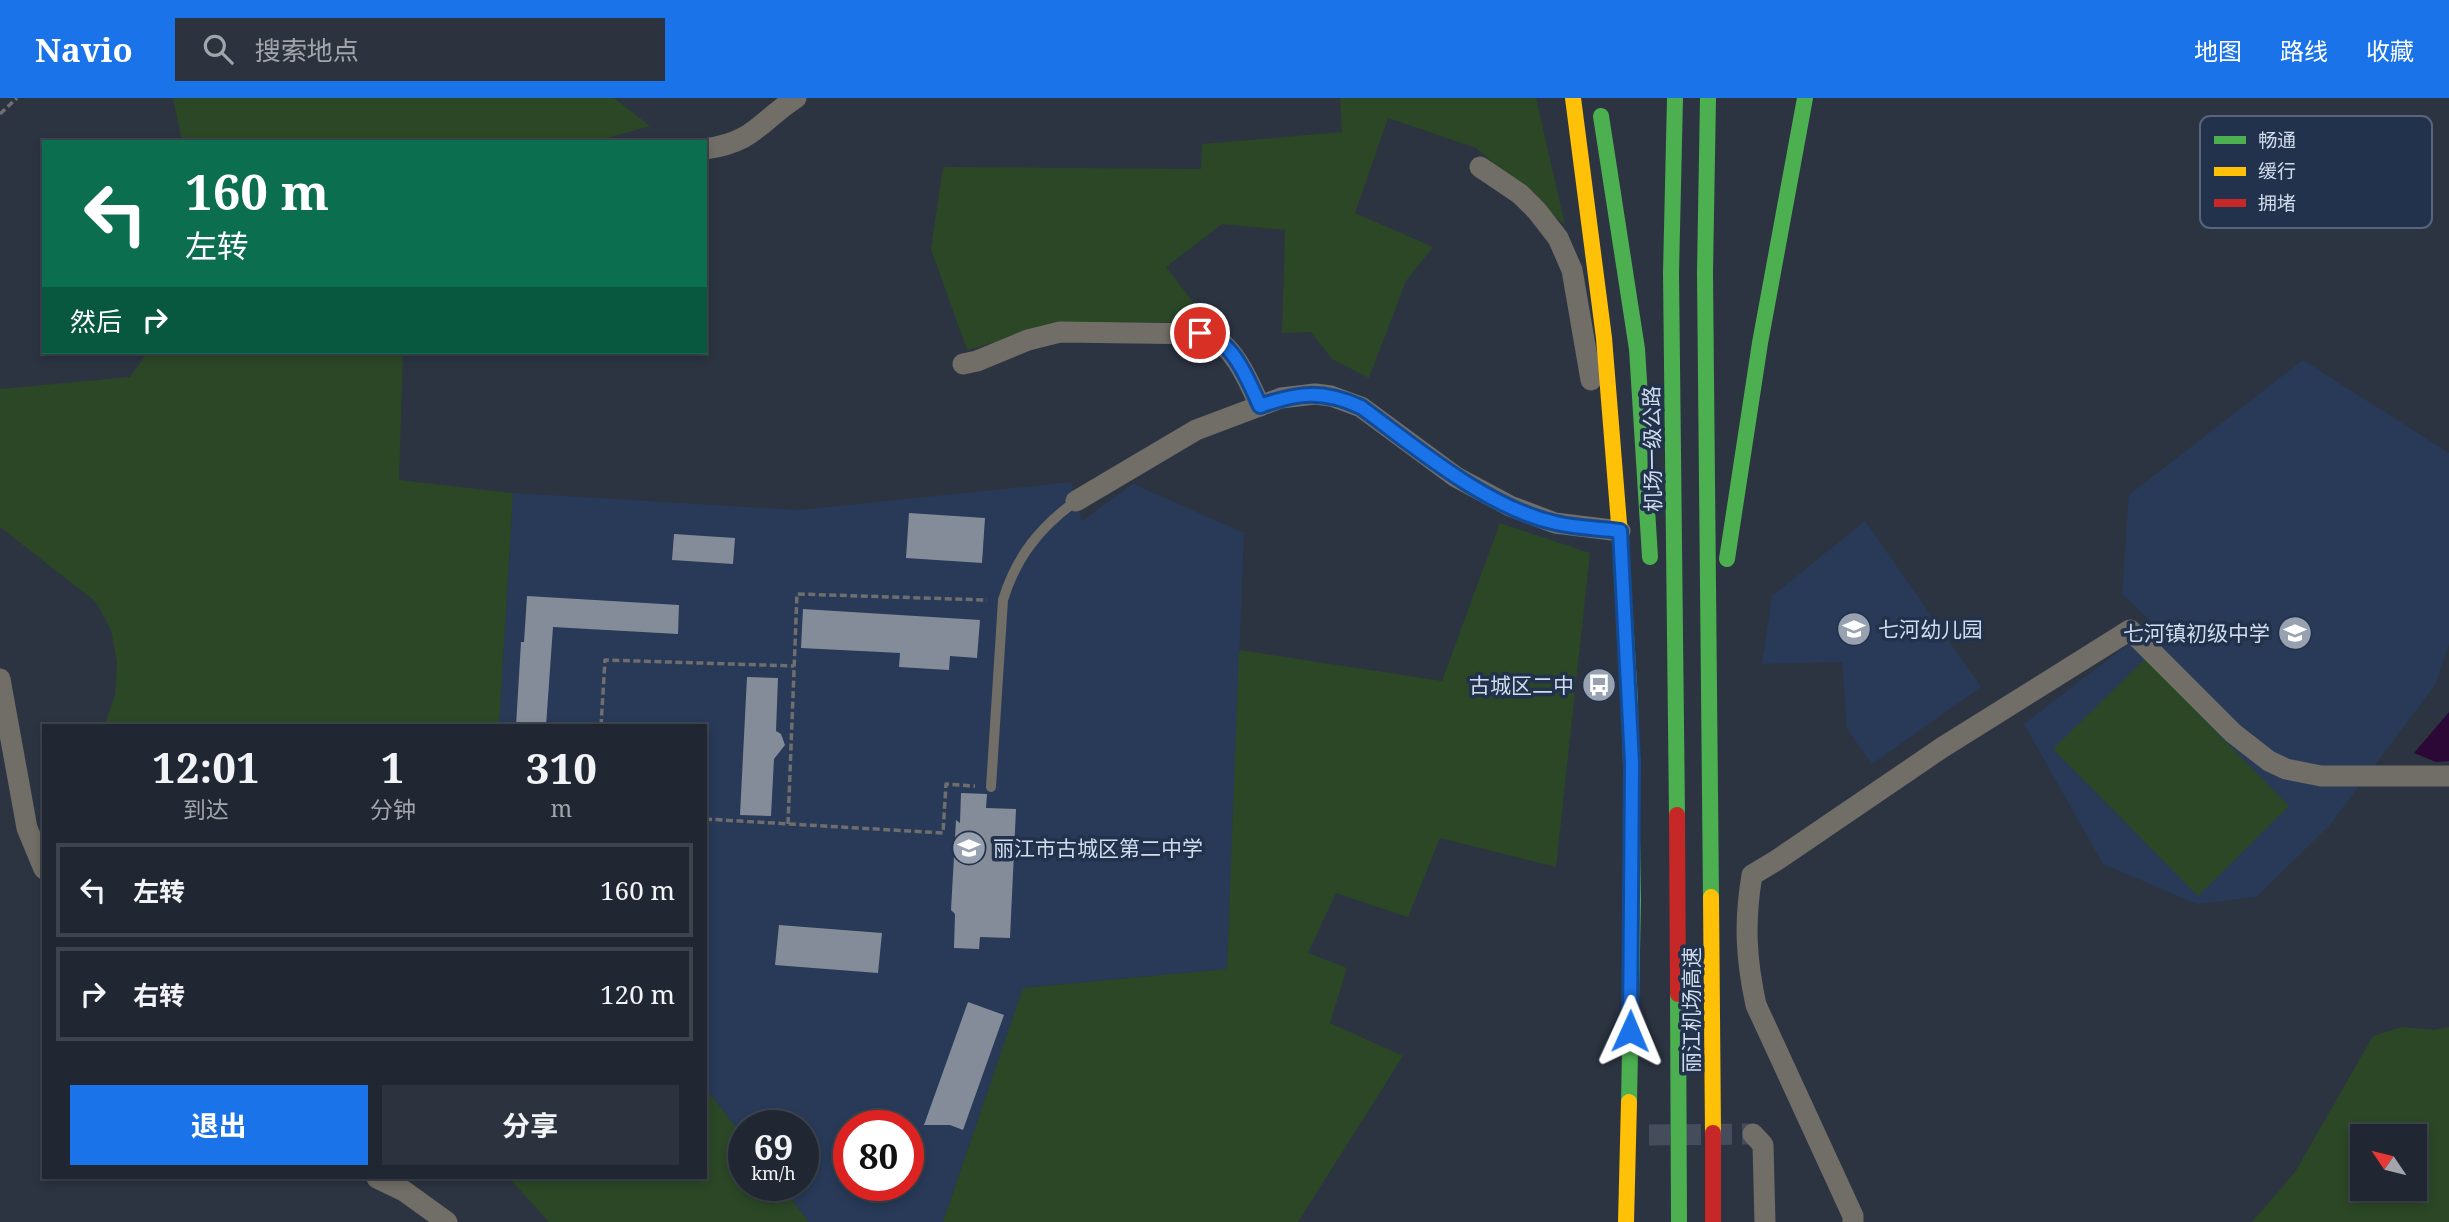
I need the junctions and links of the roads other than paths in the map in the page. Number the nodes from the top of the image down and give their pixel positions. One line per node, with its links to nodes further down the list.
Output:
1 (796, 98): 7 (street)
2 (1573, 98): 10 (highway)
3 (1598, 98): 14 (highway)
4 (1675, 98): 22 (highway, 机场一级公路)
5 (1708, 98): 21 (highway)
6 (1805, 98): 15 (highway)
7 (707, 149)
8 (1480, 167): 10 (street)
9 (963, 365): 11 (street)
10 (1609, 402): 13 (highway)
11 (1260, 406): 12 (street); 13 (street)
12 (1076, 501): 20 (lane)
13 (1620, 531): 25 (highway)
14 (1651, 567)
15 (1726, 568)
16 (1724, 595): 21 (highway)
17 (1660, 649): 22 (highway)
18 (0, 680): 23 (street)
19 (2449, 776): 33 (street)
20 (991, 787)
21 (1711, 798): 31 (highway, 丽江机场高速)
22 (1677, 799): 30 (highway, 丽江机场高速)
23 (42, 864)
24 (1753, 1134): 32 (street)
25 (1628, 1135): 26 (street); 29 (highway)
26 (1650, 1135)
27 (379, 1179): 28 (street)
28 (447, 1222)
29 (1626, 1222)
30 (1679, 1222)
31 (1713, 1222)
32 (1765, 1222)
33 (1853, 1222)

